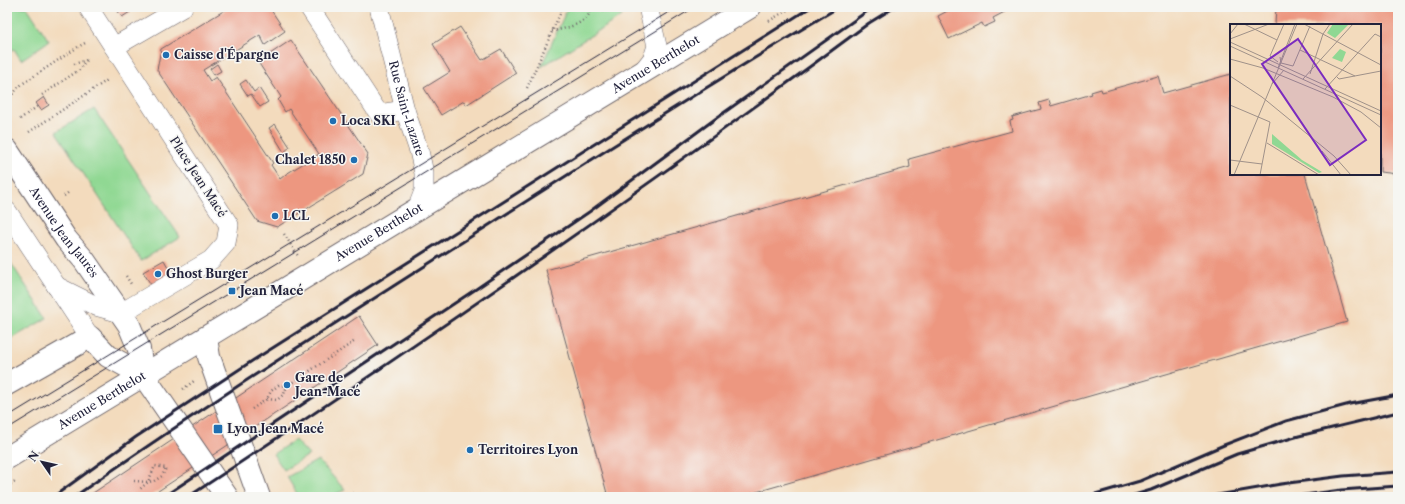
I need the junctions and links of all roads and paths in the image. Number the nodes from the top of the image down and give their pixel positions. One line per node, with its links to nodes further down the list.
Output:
1 (88, 7): 12 (street, Place Jean Macé)
2 (183, 7): 12 (street)
3 (309, 7): 20 (street)
4 (379, 7): 20 (street, Rue Saint-Lazare)
5 (563, 7): 10 (path)
6 (610, 7): 9 (path)
7 (648, 7): 14 (street)
8 (750, 7): 14 (main road, Avenue Berthelot)
9 (591, 8): 10 (path)
10 (552, 31): 16 (path)
11 (92, 40): 18 (path)
12 (114, 47): 29 (street, Place Jean Macé)
13 (74, 64): 17 (path)
14 (641, 73): 24 (main road, Avenue Berthelot)
15 (115, 76): 22 (path)
16 (527, 88)
17 (42, 95)
18 (7, 100)
19 (38, 106): 21 (path)
20 (405, 110): 24 (street, Rue Saint-Lazare)
21 (20, 119)
22 (29, 132)
23 (7, 150): 29 (main road, Avenue Jean Jaurès)
24 (417, 209): 31 (main road, Avenue Berthelot)
25 (7, 211): 28 (street, Avenue Jean Jaurès)
26 (284, 234): 27 (path)
27 (301, 260)
28 (56, 286): 29 (street); 30 (street, Avenue Jean Jaurès)
29 (121, 313): 33 (main road, Avenue Jean Jaurès)
30 (90, 337): 33 (main road, Avenue Jean Jaurès); 34 (main road)
31 (206, 338): 33 (main road, Avenue Berthelot); 44 (main road)
32 (355, 342): 35 (path)
33 (143, 375): 38 (main road, Avenue Berthelot); 43 (main road, Avenue Jean Jaurès)
34 (7, 384)
35 (287, 386): 36 (path); 36 (path)
36 (267, 399): 37 (path)
37 (252, 409)
38 (7, 458)
39 (134, 481): 40 (path)
40 (148, 482): 40 (path); 41 (path)
41 (140, 489)
42 (356, 492): 45 (path)
43 (227, 497)
44 (259, 497)
45 (346, 497)

